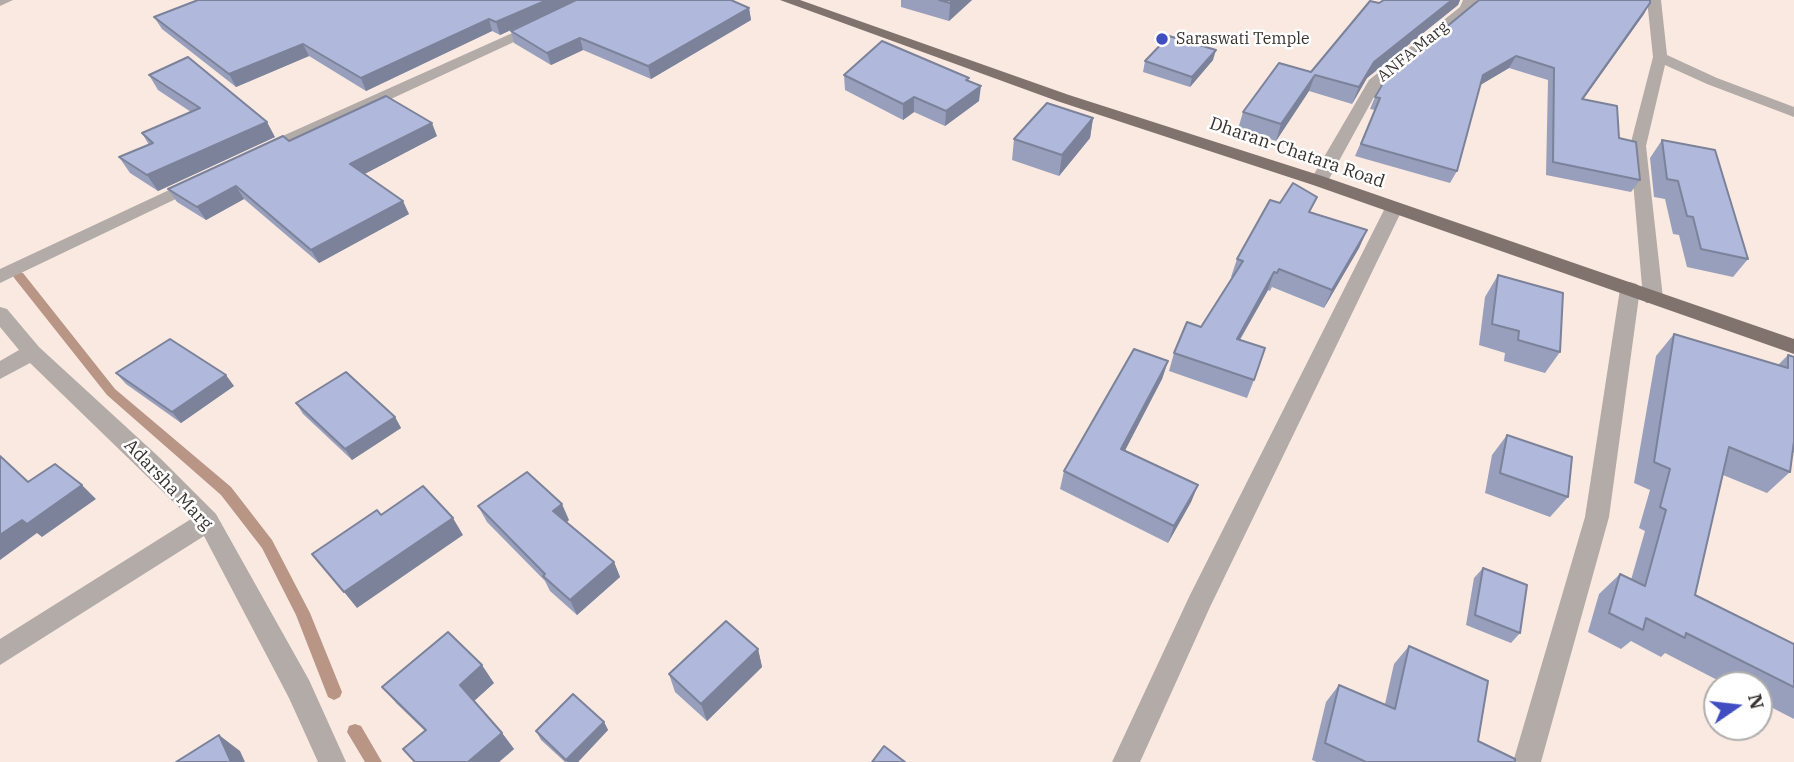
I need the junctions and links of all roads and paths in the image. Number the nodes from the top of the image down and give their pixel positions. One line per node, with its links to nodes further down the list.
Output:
1 (6, 0): 5 (street)
2 (787, 0): 6 (main road, Dharan-Chatara Road)
3 (1470, 0): 12 (street, ANFA Marg)
4 (1654, 0): 8 (street)
5 (0, 2)
6 (807, 3): 12 (main road, Dharan-Chatara Road)
7 (555, 18): 10 (street)
8 (1660, 57): 9 (street); 16 (street)
9 (1794, 112)
10 (251, 158)
11 (213, 175): 14 (street)
12 (1319, 181): 13 (main road, Dharan-Chatara Road)
13 (1394, 208): 15 (main road, Dharan-Chatara Road); 24 (street)
14 (0, 277)
15 (1630, 289): 16 (main road, Dharan-Chatara Road); 25 (street)
16 (1653, 298): 18 (main road, Dharan-Chatara Road)
17 (0, 314): 19 (street, Adarsha Marg)
18 (1794, 346)
19 (33, 352): 20 (street); 21 (street, Adarsha Marg)
20 (0, 371)
21 (208, 522): 22 (street); 23 (street, Adarsha Marg)
22 (0, 653)
23 (332, 762)
24 (1126, 762)
25 (1527, 762)

